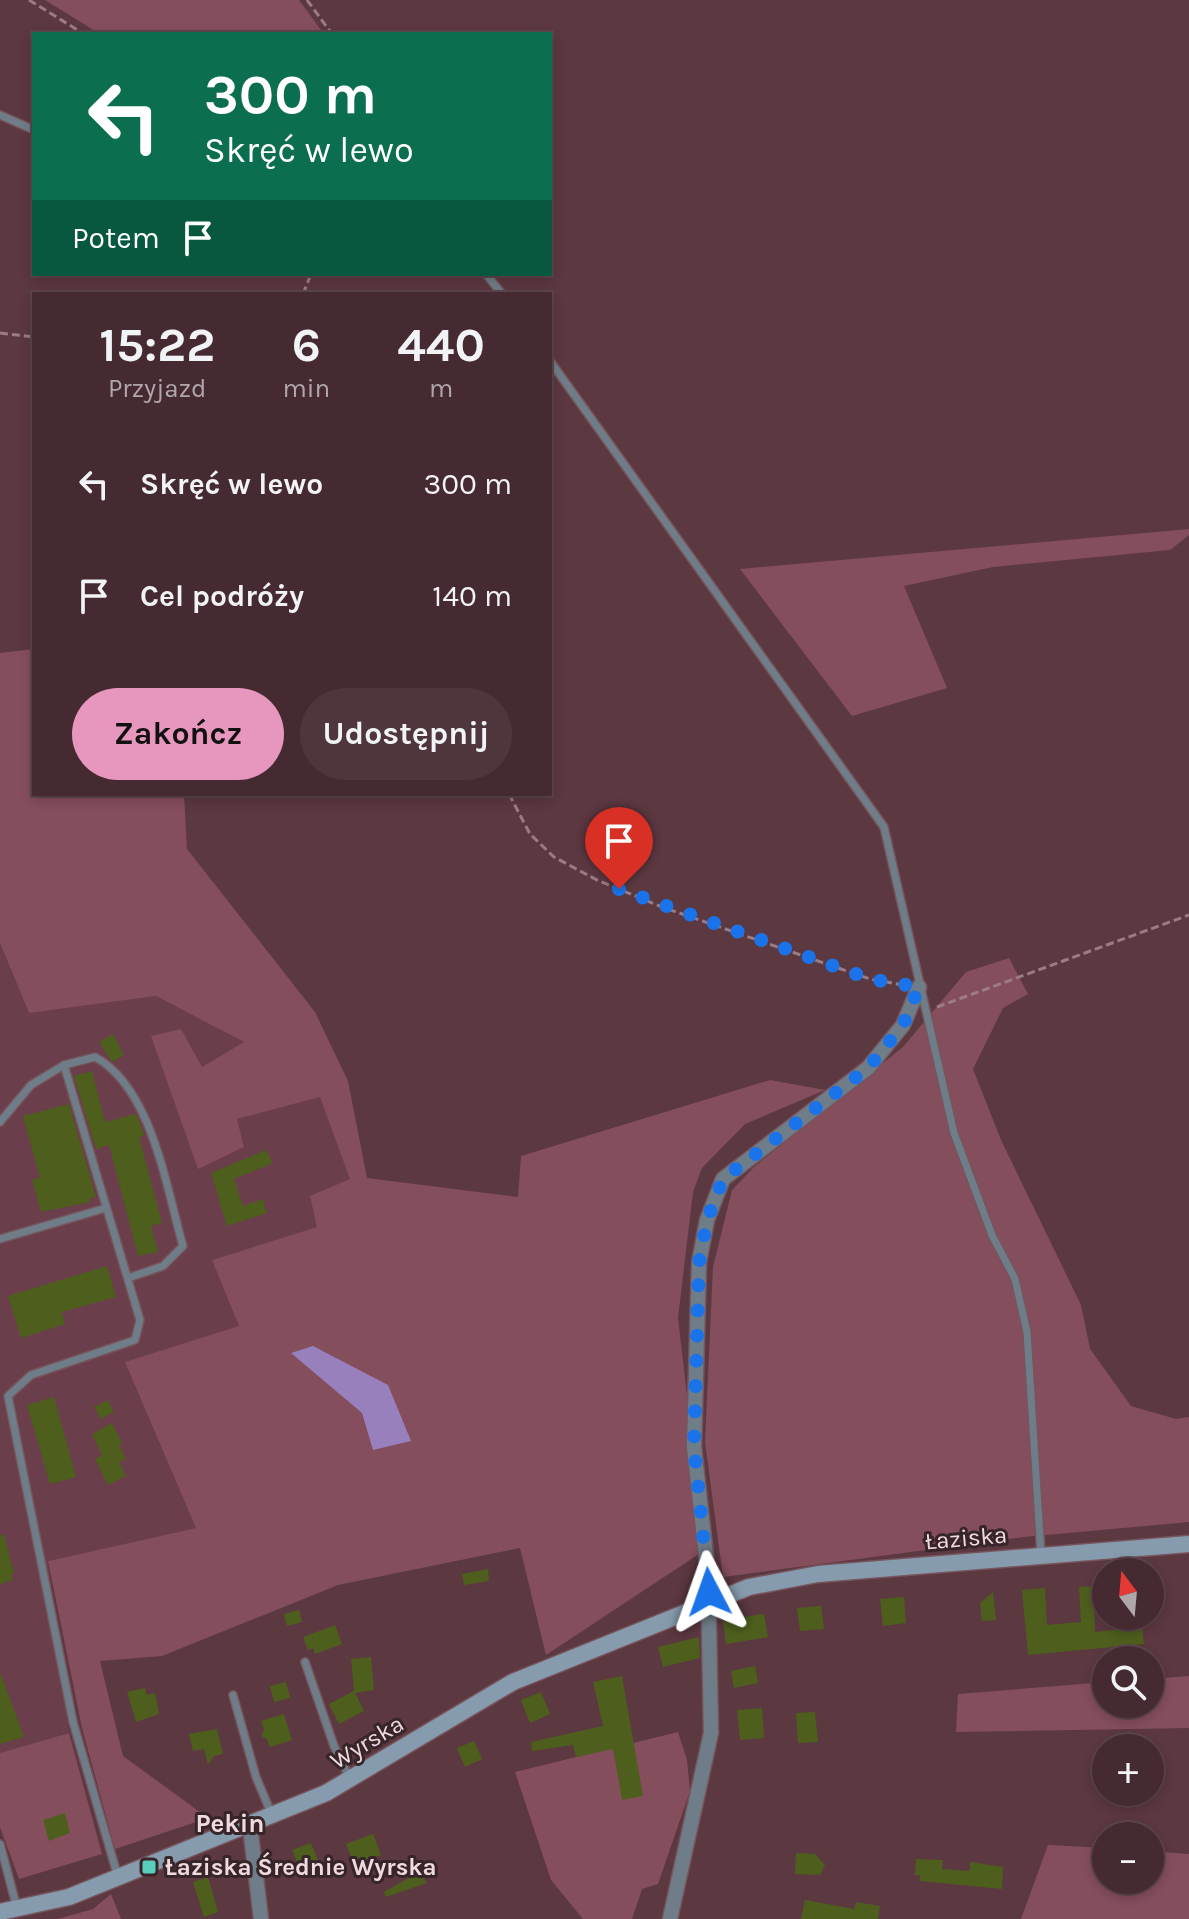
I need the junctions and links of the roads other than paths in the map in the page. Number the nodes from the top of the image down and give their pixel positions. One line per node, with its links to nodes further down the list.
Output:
1 (0, 115): 2 (lane)
2 (32, 129)
3 (488, 276): 4 (lane)
4 (500, 292)
5 (552, 364): 6 (lane)
6 (919, 987): 13 (lane); 15 (street)
7 (64, 1065): 8 (lane); 9 (lane); 11 (lane)
8 (0, 1122)
9 (106, 1208): 10 (lane); 11 (lane)
10 (0, 1239)
11 (128, 1278): 22 (lane)
12 (1189, 1544): 13 (street, Łaziska)
13 (1041, 1556): 14 (street, Łaziska)
14 (749, 1587): 15 (street, Wyrska)
15 (709, 1603): 18 (street, Wyrska); 26 (street)
16 (305, 1662): 18 (lane)
17 (233, 1695): 19 (lane)
18 (351, 1781): 19 (street, Wyrska)
19 (272, 1817): 20 (street, Wyrska)
20 (250, 1826): 22 (street, Wyrska); 25 (street)
21 (0, 1844): 24 (lane)
22 (119, 1879): 24 (street, Wyrska)
23 (0, 1912): 24 (street, Wyrska)
24 (23, 1912)
25 (261, 1919)
26 (670, 1919)

